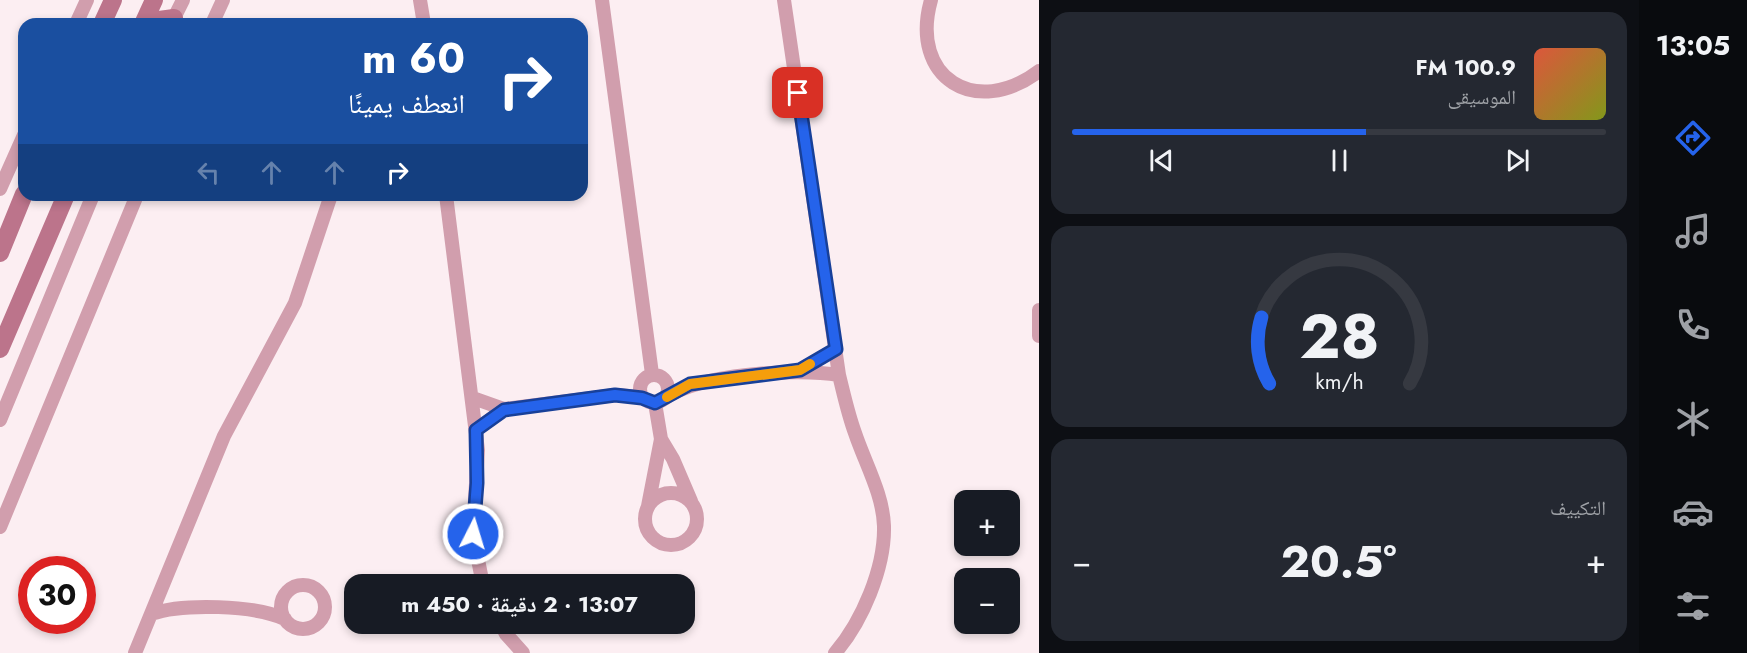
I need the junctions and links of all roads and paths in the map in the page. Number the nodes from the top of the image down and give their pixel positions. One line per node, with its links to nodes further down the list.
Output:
1 (87, 0): 10 (street)
2 (113, 0): 11 (main road)
3 (154, 0): 12 (main road)
4 (183, 0): 13 (street)
5 (223, 0): 14 (street)
6 (602, 0): 32 (street)
7 (784, 0): 29 (street)
8 (931, 0): 16 (street)
9 (422, 1): 15 (street)
10 (79, 18)
11 (105, 18)
12 (146, 18)
13 (174, 18)
14 (215, 18)
15 (423, 18)
16 (1039, 72)
17 (18, 148): 18 (street)
18 (0, 189)
19 (21, 201): 25 (main road)
20 (63, 201): 28 (main road)
21 (91, 201): 39 (street)
22 (135, 201): 44 (street)
23 (329, 201): 46 (street)
24 (447, 201): 35 (street)
25 (0, 252)
26 (1039, 310): 27 (street)
27 (1039, 336)
28 (0, 349)
29 (836, 349): 30 (street); 31 (street)
30 (800, 370): 31 (street); 33 (street)
31 (839, 375): 55 (street)
32 (652, 376): 33 (street); 34 (street); 36 (street); 37 (street)
33 (690, 384): 37 (street)
34 (615, 395): 36 (street); 38 (street)
35 (473, 398): 38 (street); 40 (street)
36 (642, 398): 37 (street)
37 (660, 401): 41 (street)
38 (504, 410): 40 (street)
39 (0, 420)
40 (476, 430): 45 (street)
41 (661, 439): 42 (street); 43 (street)
42 (692, 503): 43 (street); 43 (street)
43 (648, 506)
44 (0, 527)
45 (481, 574)
46 (162, 586): 48 (street); 50 (street)
47 (284, 596): 49 (street); 51 (street); 51 (street)
48 (182, 608): 49 (street); 50 (street)
49 (253, 609): 51 (street)
50 (151, 614): 53 (street)
51 (285, 619)
52 (506, 634): 54 (street)
53 (135, 653)
54 (523, 653)
55 (835, 653)

